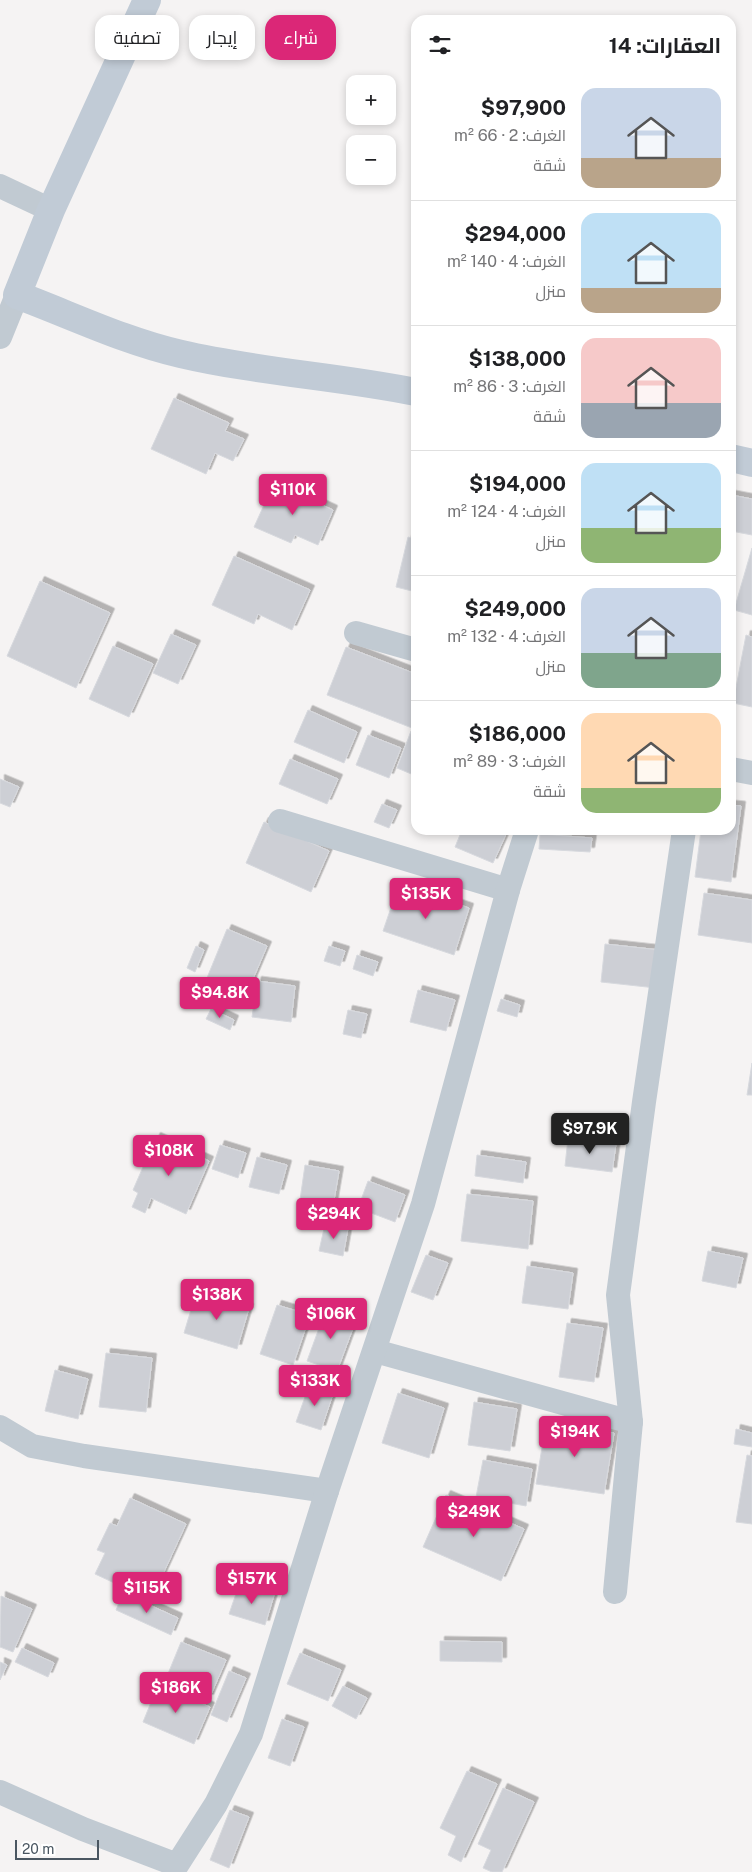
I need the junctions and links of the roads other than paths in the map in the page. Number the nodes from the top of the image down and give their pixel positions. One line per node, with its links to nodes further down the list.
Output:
1 (147, 0): 3 (main road)
2 (0, 186): 3 (street)
3 (51, 210): 4 (main road)
4 (17, 295): 5 (street); 6 (main road)
5 (0, 336)
6 (411, 391)
7 (736, 459): 8 (main road)
8 (752, 463)
9 (356, 633): 10 (street)
10 (411, 649)
11 (736, 770): 12 (street)
12 (752, 773)
13 (280, 821): 16 (street)
14 (526, 835): 16 (street)
15 (683, 835): 18 (street)
16 (508, 890): 17 (street)
17 (374, 1351): 18 (street); 20 (street)
18 (631, 1422): 21 (street)
19 (2, 1434): 20 (street)
20 (327, 1491): 23 (street)
21 (615, 1592)
22 (0, 1792): 23 (street)
23 (174, 1869)

